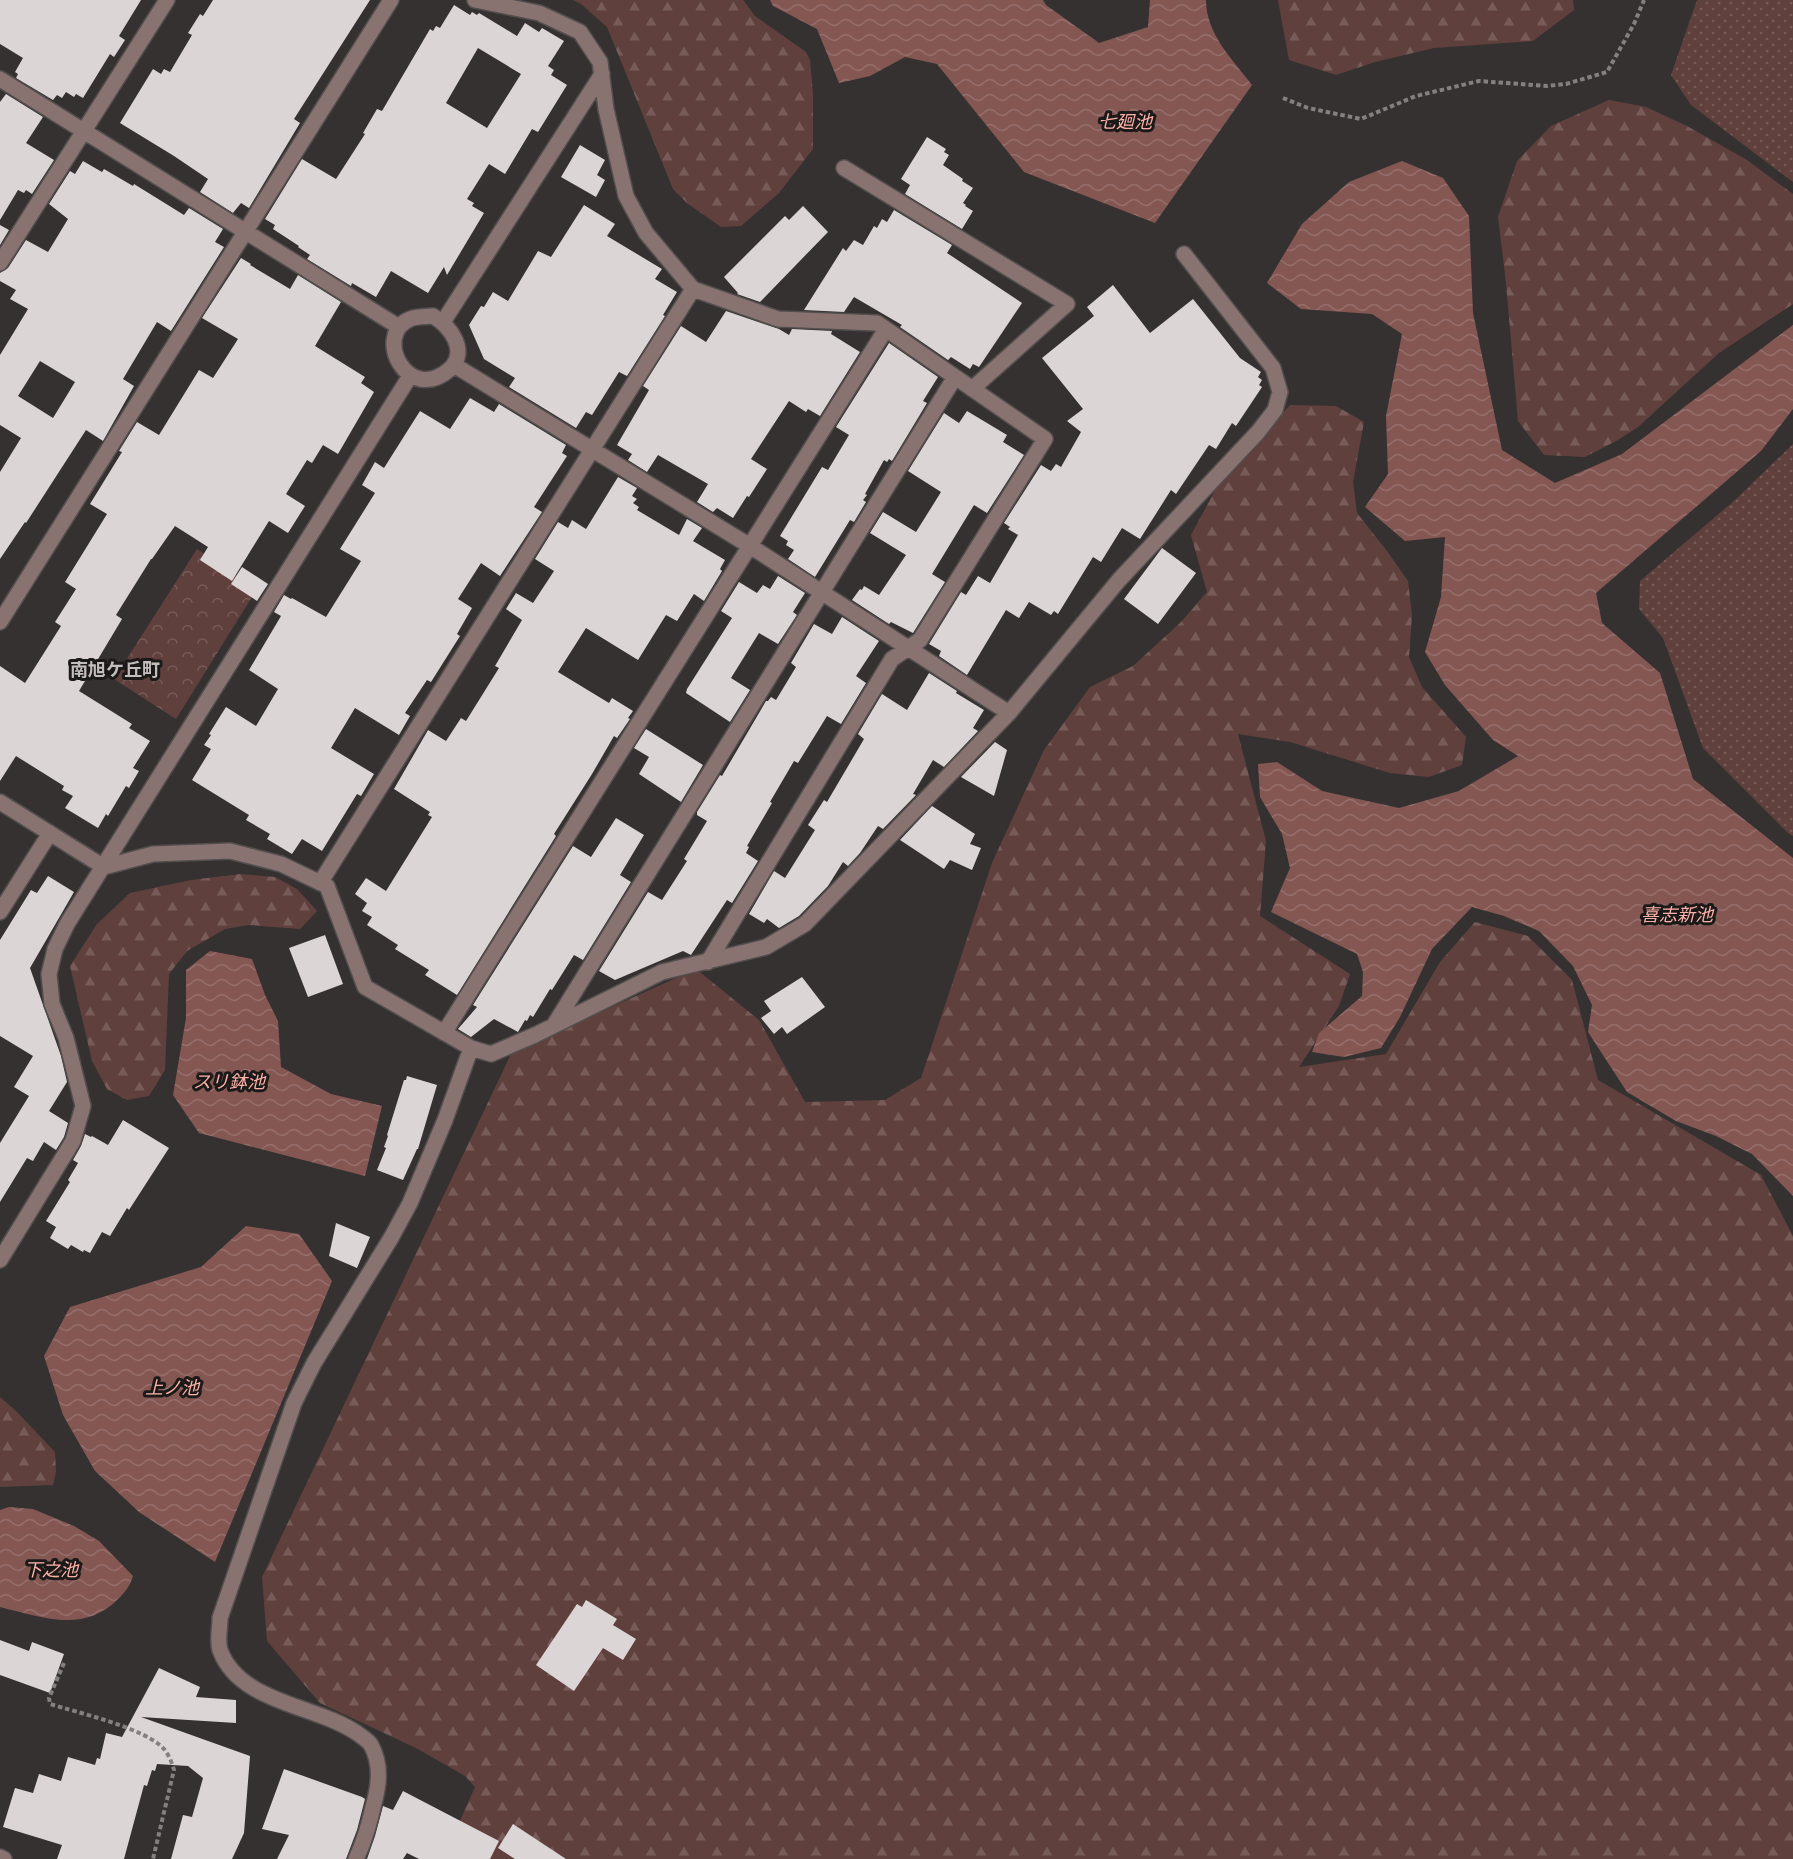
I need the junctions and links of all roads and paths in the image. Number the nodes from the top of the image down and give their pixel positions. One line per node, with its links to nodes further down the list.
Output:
1 (166, 0): 8 (street)
2 (391, 0): 10 (street)
3 (475, 0): 5 (street)
4 (1644, 0): 7 (path)
5 (602, 74): 13 (street); 14 (street)
6 (0, 79): 8 (street)
7 (1283, 98)
8 (84, 131): 10 (street); 12 (street)
9 (844, 168): 20 (street)
10 (245, 231): 15 (street); 24 (street)
11 (1184, 254): 26 (street)
12 (0, 263)
13 (693, 289): 16 (street); 21 (street)
14 (443, 322): 15 (street); 17 (street)
15 (399, 327): 18 (street)
16 (886, 329): 19 (street); 22 (street)
17 (454, 365): 18 (street); 21 (street)
18 (410, 376): 29 (street)
19 (955, 377): 20 (street); 23 (street)
20 (972, 389): 25 (street)
21 (592, 450): 22 (street); 30 (street)
22 (750, 546): 23 (street); 34 (street)
23 (822, 592): 25 (street); 33 (street)
24 (0, 622)
25 (908, 648): 26 (street); 32 (street)
26 (1009, 713): 32 (street)
27 (0, 802): 28 (street)
28 (50, 833): 29 (street); 31 (street)
29 (104, 867): 30 (street); 36 (street)
30 (320, 883): 34 (street)
31 (0, 912)
32 (708, 962): 33 (street)
33 (553, 1026): 35 (street)
34 (444, 1033): 35 (street)
35 (471, 1048): 39 (street)
36 (0, 1260)
37 (64, 1663): 38 (path)
38 (153, 1859)
39 (356, 1859)

